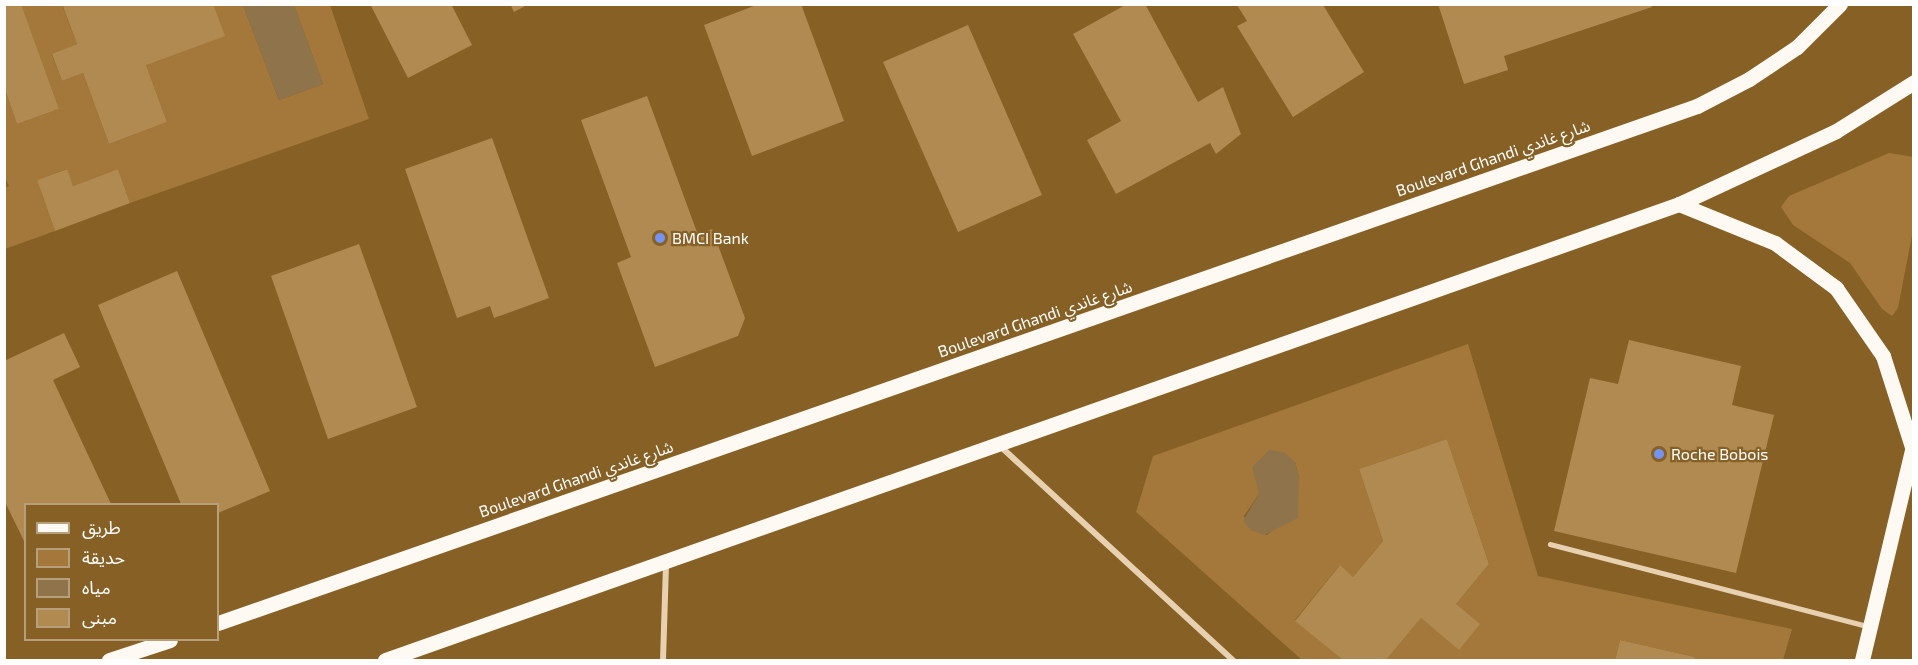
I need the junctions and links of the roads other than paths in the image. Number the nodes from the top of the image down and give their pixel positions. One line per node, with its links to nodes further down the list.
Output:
1 (1840, 4): 8 (main road, Boulevard Ghandi شارع غاندي)
2 (1914, 82): 3 (main road)
3 (1679, 204): 4 (main road); 5 (main road)
4 (997, 443): 7 (main road); 14 (street)
5 (1913, 445): 9 (main road)
6 (1551, 544): 9 (lane)
7 (666, 563): 12 (main road); 13 (street)
8 (219, 623)
9 (1870, 627): 15 (main road)
10 (164, 641): 11 (main road)
11 (109, 660)
12 (385, 660)
13 (663, 660)
14 (1233, 660)
15 (1862, 660)

